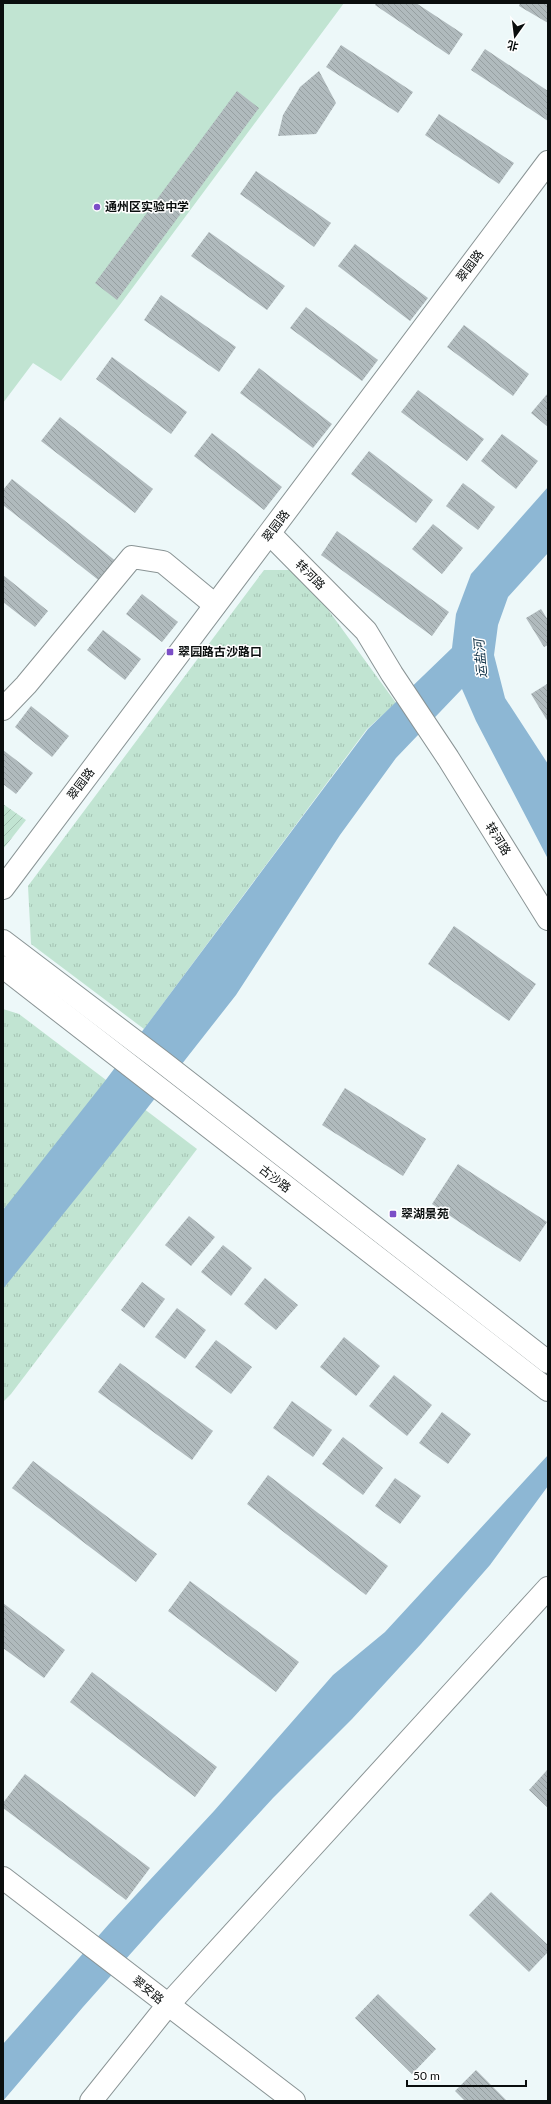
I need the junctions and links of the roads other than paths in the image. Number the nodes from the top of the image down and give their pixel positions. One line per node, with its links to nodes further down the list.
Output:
1 (548, 162): 2 (street, 翠园路)
2 (270, 534): 3 (street, 翠园路); 6 (street, 转河路)
3 (215, 605): 4 (street); 5 (street, 翠园路)
4 (3, 709)
5 (3, 888)
6 (548, 919)
7 (3, 941): 9 (street, 古沙路)
8 (3, 967): 10 (street, 古沙路)
9 (548, 1362)
10 (548, 1390)
11 (548, 1588): 13 (street)
12 (3, 1878): 13 (street, 翠安路)
13 (167, 2006): 14 (street); 15 (street, 翠安路)
14 (92, 2101)
15 (294, 2101)

